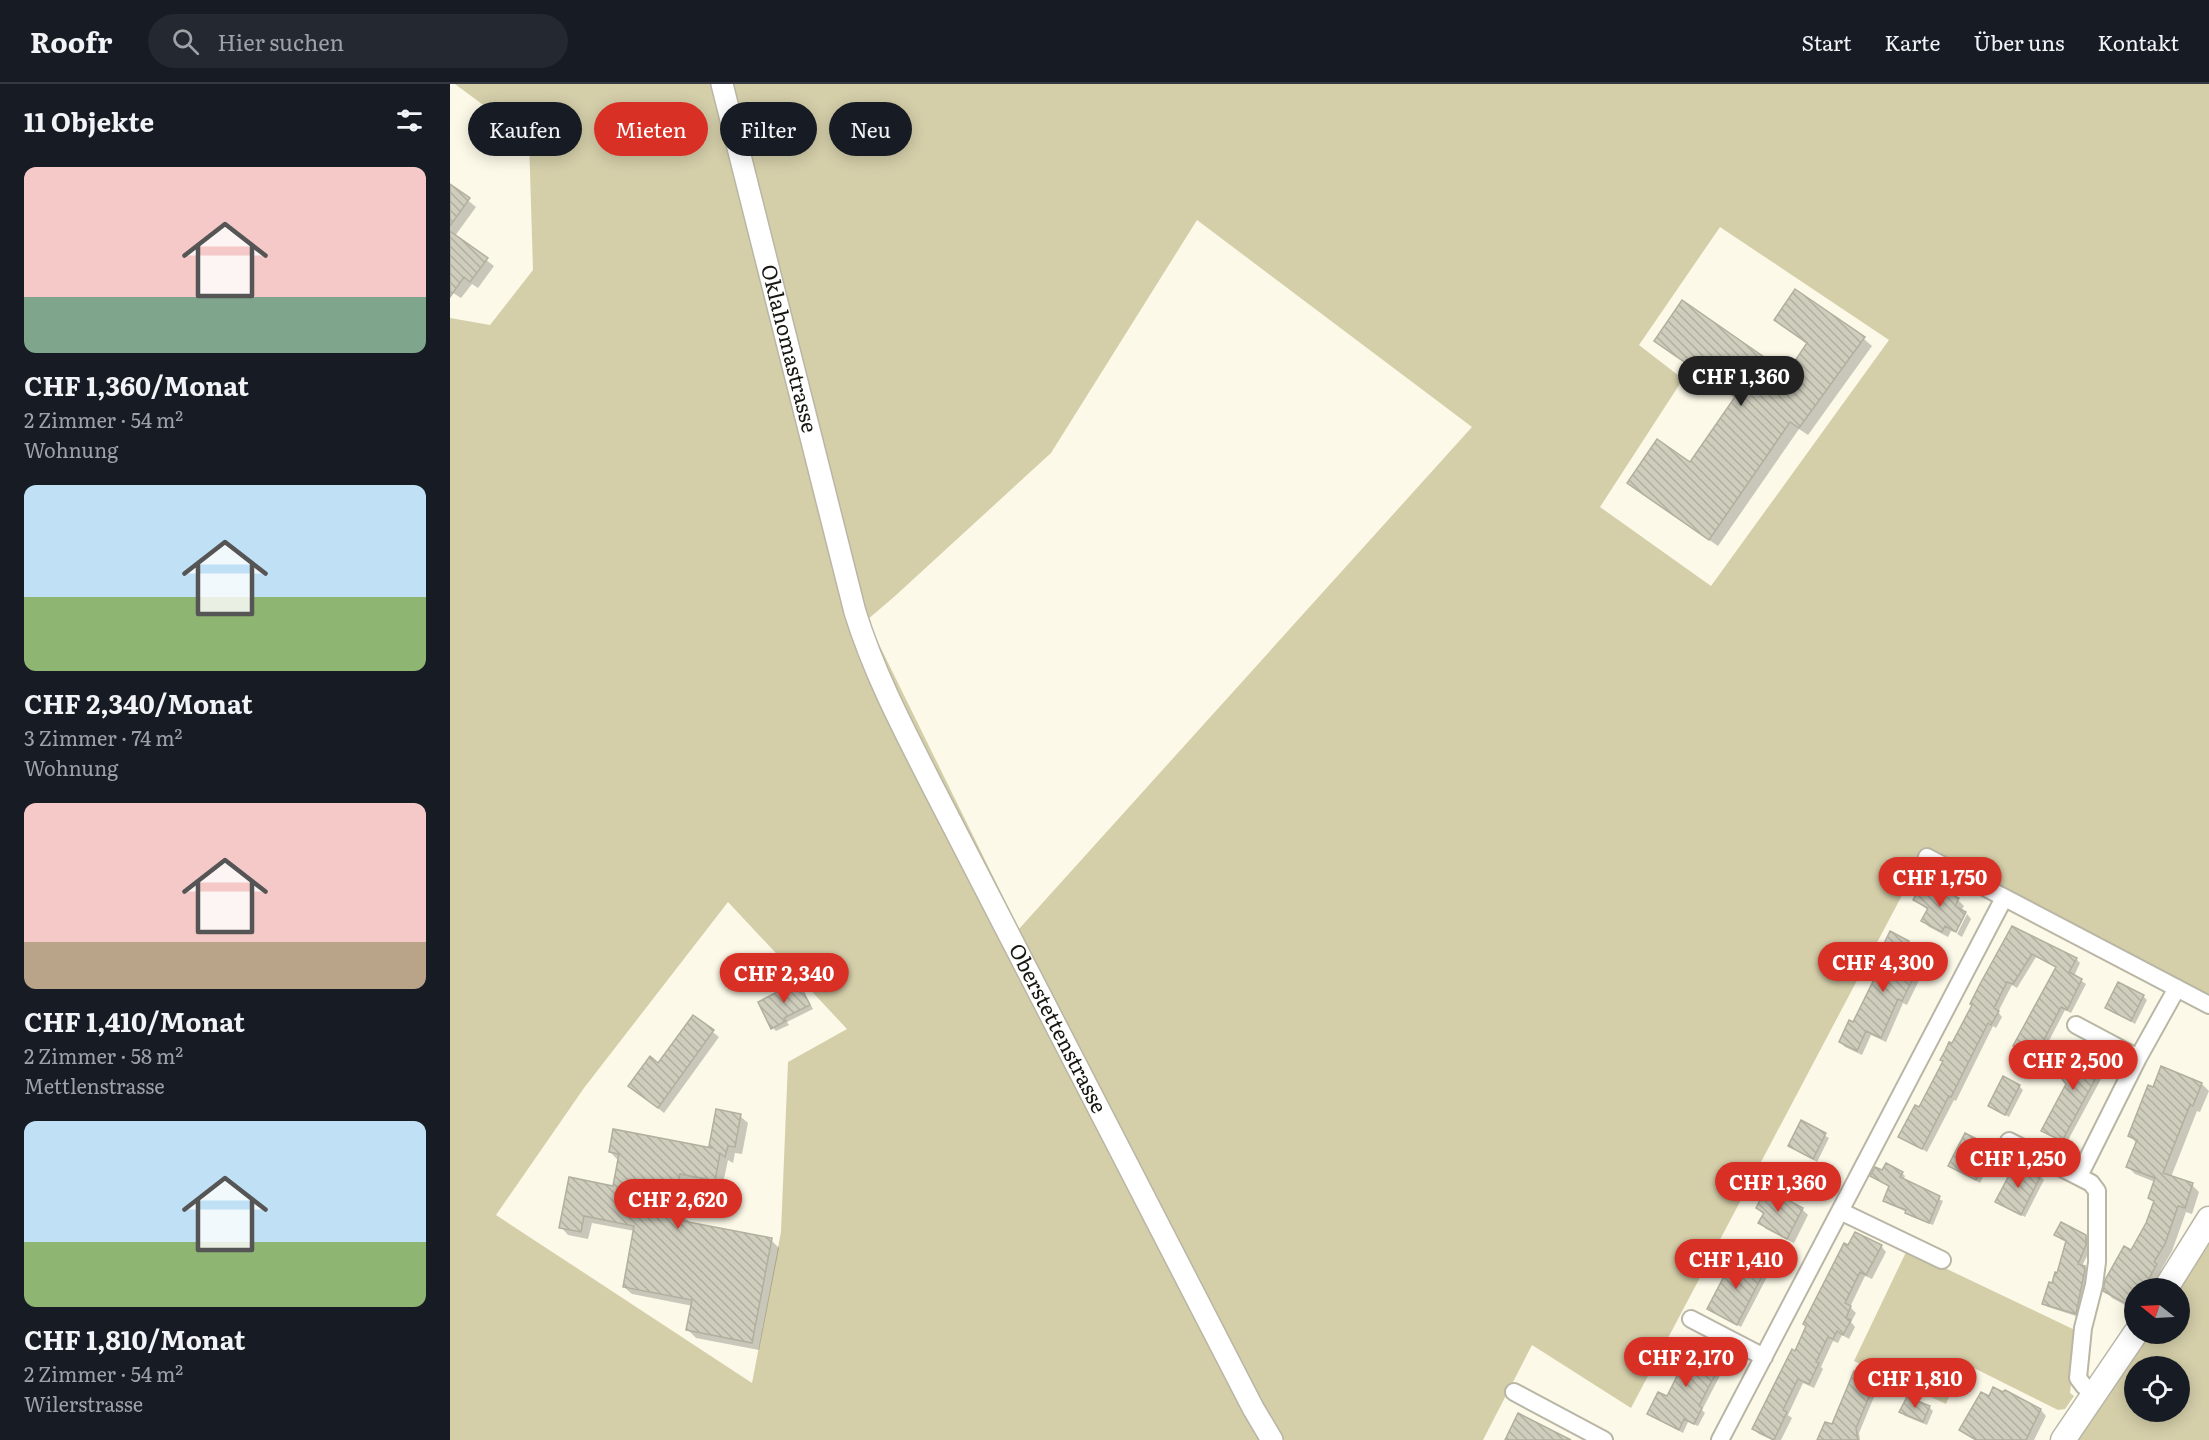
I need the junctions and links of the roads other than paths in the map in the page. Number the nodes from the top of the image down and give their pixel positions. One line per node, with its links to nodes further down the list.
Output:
1 (722, 84): 2 (street, Oklahomastrasse)
2 (855, 612): 21 (street, Oberstettenstrasse)
3 (1927, 858): 4 (street)
4 (2004, 898): 5 (street); 11 (street)
5 (2177, 988): 6 (street); 8 (street)
6 (2209, 1005)
7 (2076, 1025): 8 (street)
8 (2138, 1058): 10 (street)
9 (2009, 1141): 10 (street)
10 (2079, 1176): 19 (street)
11 (1840, 1211): 13 (street); 17 (street)
12 (2209, 1219): 14 (main road)
13 (1942, 1260)
14 (2172, 1278)
15 (1691, 1320): 17 (street)
16 (2129, 1344): 19 (main road)
17 (1764, 1357): 20 (street)
18 (1514, 1392): 22 (street)
19 (2094, 1393): 23 (main road)
20 (1726, 1438)
21 (1272, 1440)
22 (1605, 1440)
23 (2063, 1440)

